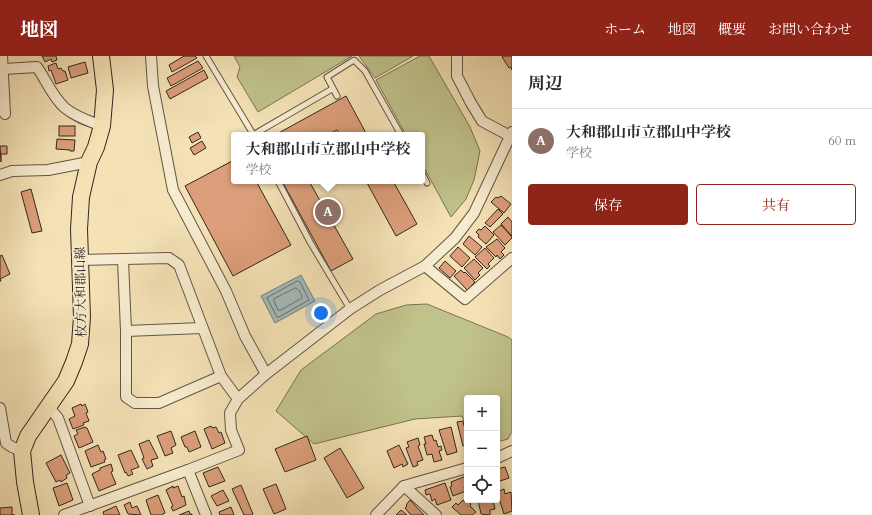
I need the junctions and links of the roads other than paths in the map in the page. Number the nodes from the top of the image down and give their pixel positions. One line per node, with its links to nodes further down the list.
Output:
1 (2, 56): 6 (street)
2 (102, 56): 10 (main road, 枚方大和郡山線)
3 (151, 56): 27 (street)
4 (206, 56): 11 (lane)
5 (457, 56): 14 (street)
6 (4, 69): 9 (street); 10 (street)
7 (332, 89): 8 (lane); 12 (lane); 13 (lane)
8 (337, 96)
9 (6, 114)
10 (102, 126): 15 (main road, 枚方大和郡山線)
11 (251, 132)
12 (258, 132)
13 (399, 132)
14 (511, 134): 23 (street)
15 (89, 162): 16 (street); 21 (main road, 枚方大和郡山線)
16 (0, 175)
17 (425, 179): 18 (lane)
18 (427, 183)
19 (280, 184): 24 (lane)
20 (512, 258): 23 (street)
21 (79, 260): 22 (street); 30 (main road, 枚方大和郡山線)
22 (123, 260): 25 (street); 26 (street)
23 (425, 266): 24 (street)
24 (350, 309): 27 (street)
25 (202, 328): 26 (street); 28 (street)
26 (126, 331): 28 (street)
27 (266, 374): 29 (street)
28 (221, 376): 29 (street)
29 (238, 399): 36 (street)
30 (48, 406): 32 (main road, 枚方大和郡山線); 38 (street)
31 (0, 408): 32 (street)
32 (22, 451): 39 (main road, 枚方大和郡山線)
33 (512, 451): 34 (street)
34 (500, 457)
35 (464, 469): 37 (street)
36 (188, 470): 38 (street); 41 (street)
37 (404, 486): 42 (street); 43 (street)
38 (90, 506): 40 (street)
39 (31, 515)
40 (64, 515)
41 (206, 515)
42 (376, 515)
43 (436, 515)

